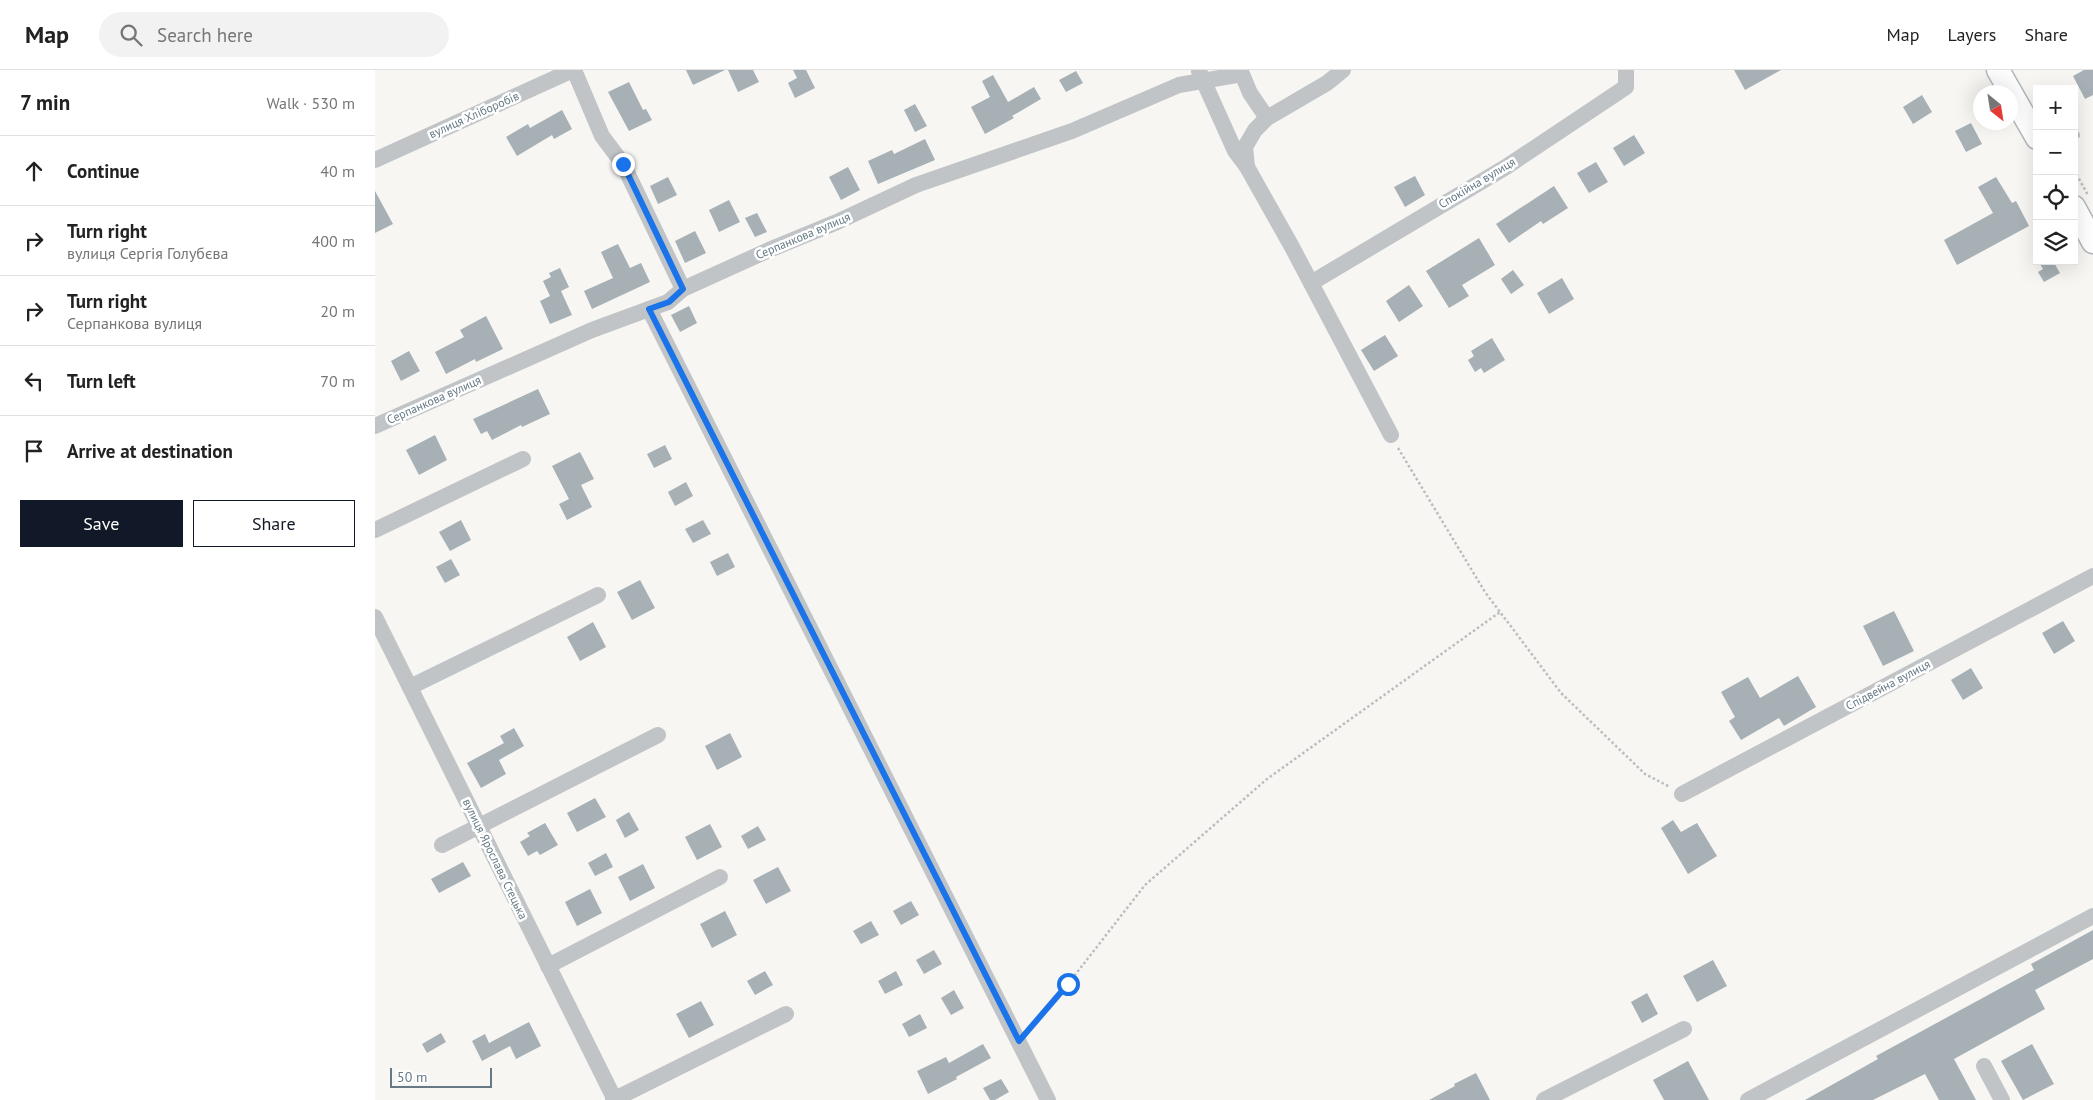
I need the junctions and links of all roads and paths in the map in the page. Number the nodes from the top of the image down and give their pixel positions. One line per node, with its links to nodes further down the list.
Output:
1 (574, 70): 8 (street, вулиця Хліборобів); 14 (street)
2 (1343, 70): 6 (street)
3 (1626, 70): 13 (street, Спокійна вулиця)
4 (1998, 70): 7 (main road)
5 (1200, 75): 6 (street, Серпанкова вулиця); 9 (street); 14 (street, Серпанкова вулиця)
6 (1267, 118): 9 (street)
7 (2033, 131)
8 (375, 160)
9 (1247, 166): 13 (street)
10 (2075, 175): 11 (path)
11 (2081, 201): 12 (main road)
12 (2093, 242)
13 (1311, 283): 17 (street)
14 (683, 289): 15 (street, Серпанкова вулиця)
15 (649, 309): 16 (street, Серпанкова вулиця); 34 (street)
16 (375, 426)
17 (1391, 435): 22 (path)
18 (523, 459): 19 (street)
19 (375, 530)
20 (2093, 576): 26 (street, Спідвейна вулиця)
21 (598, 595): 24 (street)
22 (1500, 612): 26 (path); 34 (path)
23 (375, 617): 24 (street, вулиця Ярослава Стецька)
24 (410, 687): 27 (street, вулиця Ярослава Стецька)
25 (658, 735): 27 (street)
26 (1682, 794)
27 (479, 826): 28 (street); 31 (street, вулиця Ярослава Стецька)
28 (442, 845)
29 (720, 877): 31 (street)
30 (2093, 916): 40 (street)
31 (548, 966): 37 (street, вулиця Ярослава Стецька)
32 (786, 1014): 37 (street)
33 (1684, 1029): 36 (street)
34 (1019, 1041): 38 (street)
35 (1984, 1066): 41 (street)
36 (1575, 1093): 39 (street)
37 (614, 1100)
38 (1047, 1100)
39 (1544, 1100)
40 (1748, 1100)
41 (2002, 1100)

